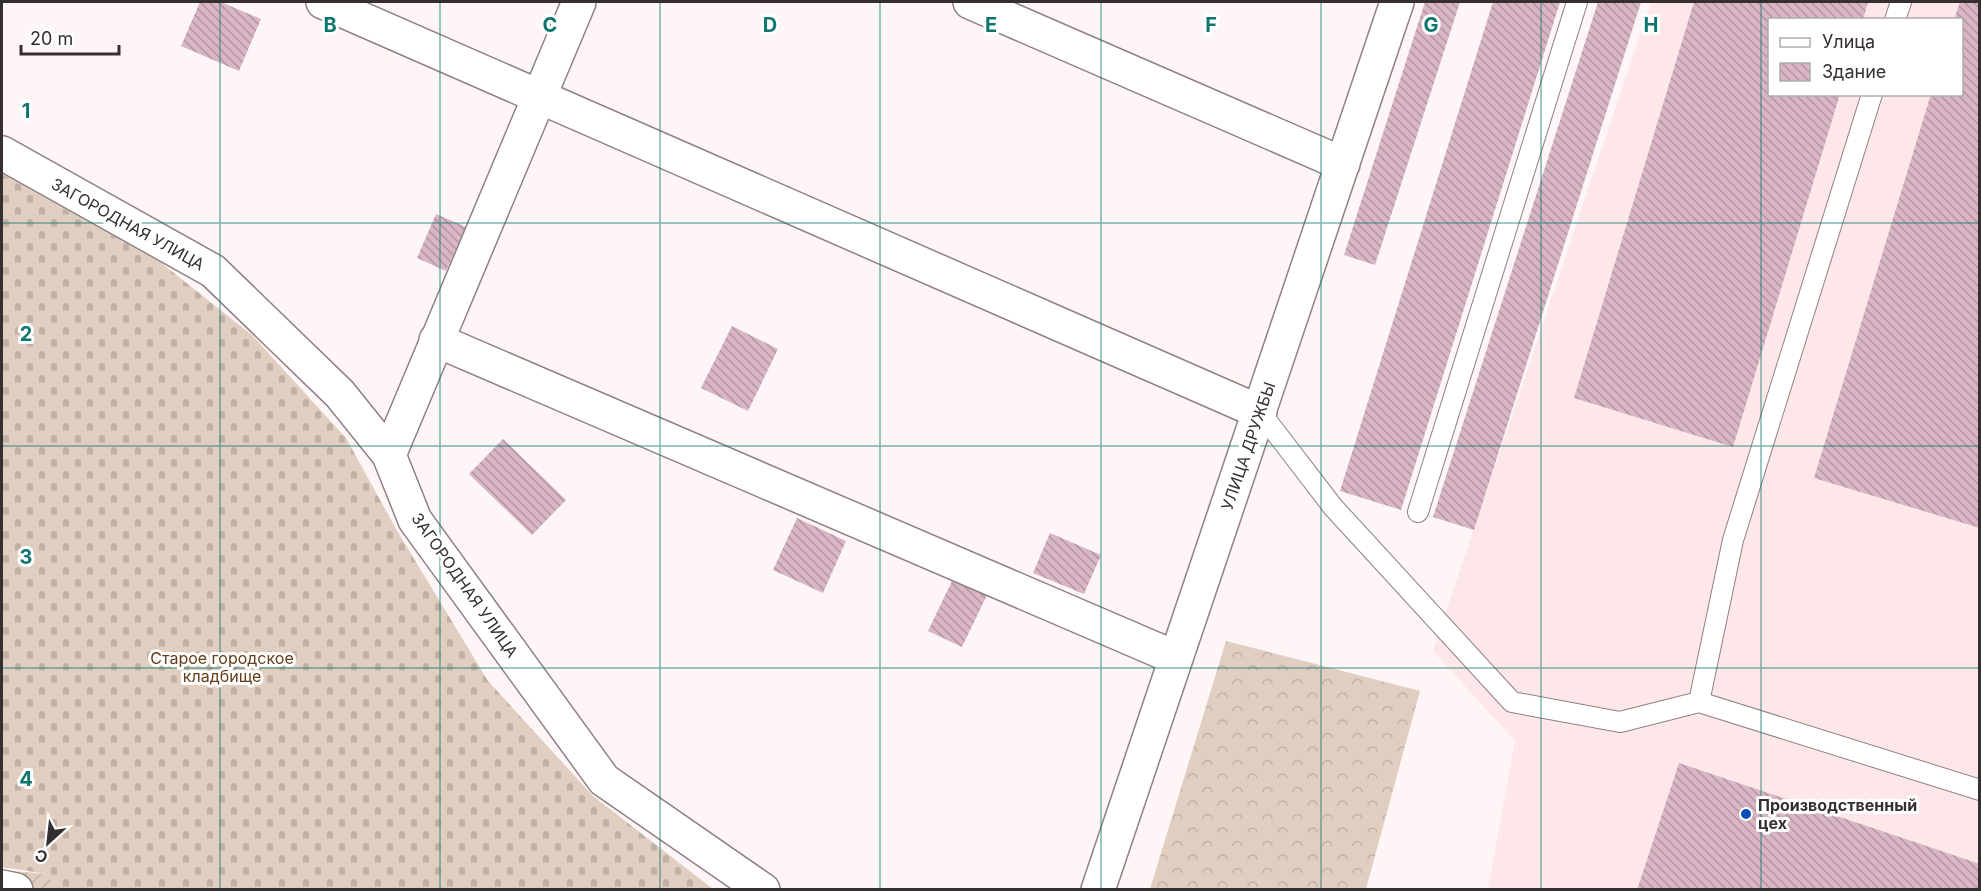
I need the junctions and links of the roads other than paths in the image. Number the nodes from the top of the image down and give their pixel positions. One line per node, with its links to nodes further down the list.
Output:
1 (323, 2): 9 (street)
2 (579, 2): 9 (street)
3 (970, 2): 11 (street)
4 (1396, 2): 11 (street, УЛИЦА ДРУЖБЫ)
5 (1576, 2): 15 (lane)
6 (1901, 2): 7 (lane)
7 (1896, 18)
8 (1871, 96): 17 (lane)
9 (539, 97): 12 (street); 13 (street)
10 (2, 153): 14 (street, ЗАГОРОДНАЯ УЛИЦА)
11 (1343, 164): 13 (street, УЛИЦА ДРУЖБЫ)
12 (436, 340): 14 (street); 16 (street)
13 (1260, 412): 16 (street, УЛИЦА ДРУЖБЫ); 17 (lane)
14 (389, 455): 21 (street, ЗАГОРОДНАЯ УЛИЦА)
15 (1418, 512)
16 (1176, 658): 22 (street, УЛИЦА ДРУЖБЫ)
17 (1699, 702): 18 (lane)
18 (1980, 790)
19 (2, 887): 20 (street)
20 (16, 890)
21 (763, 890)
22 (1098, 890)

